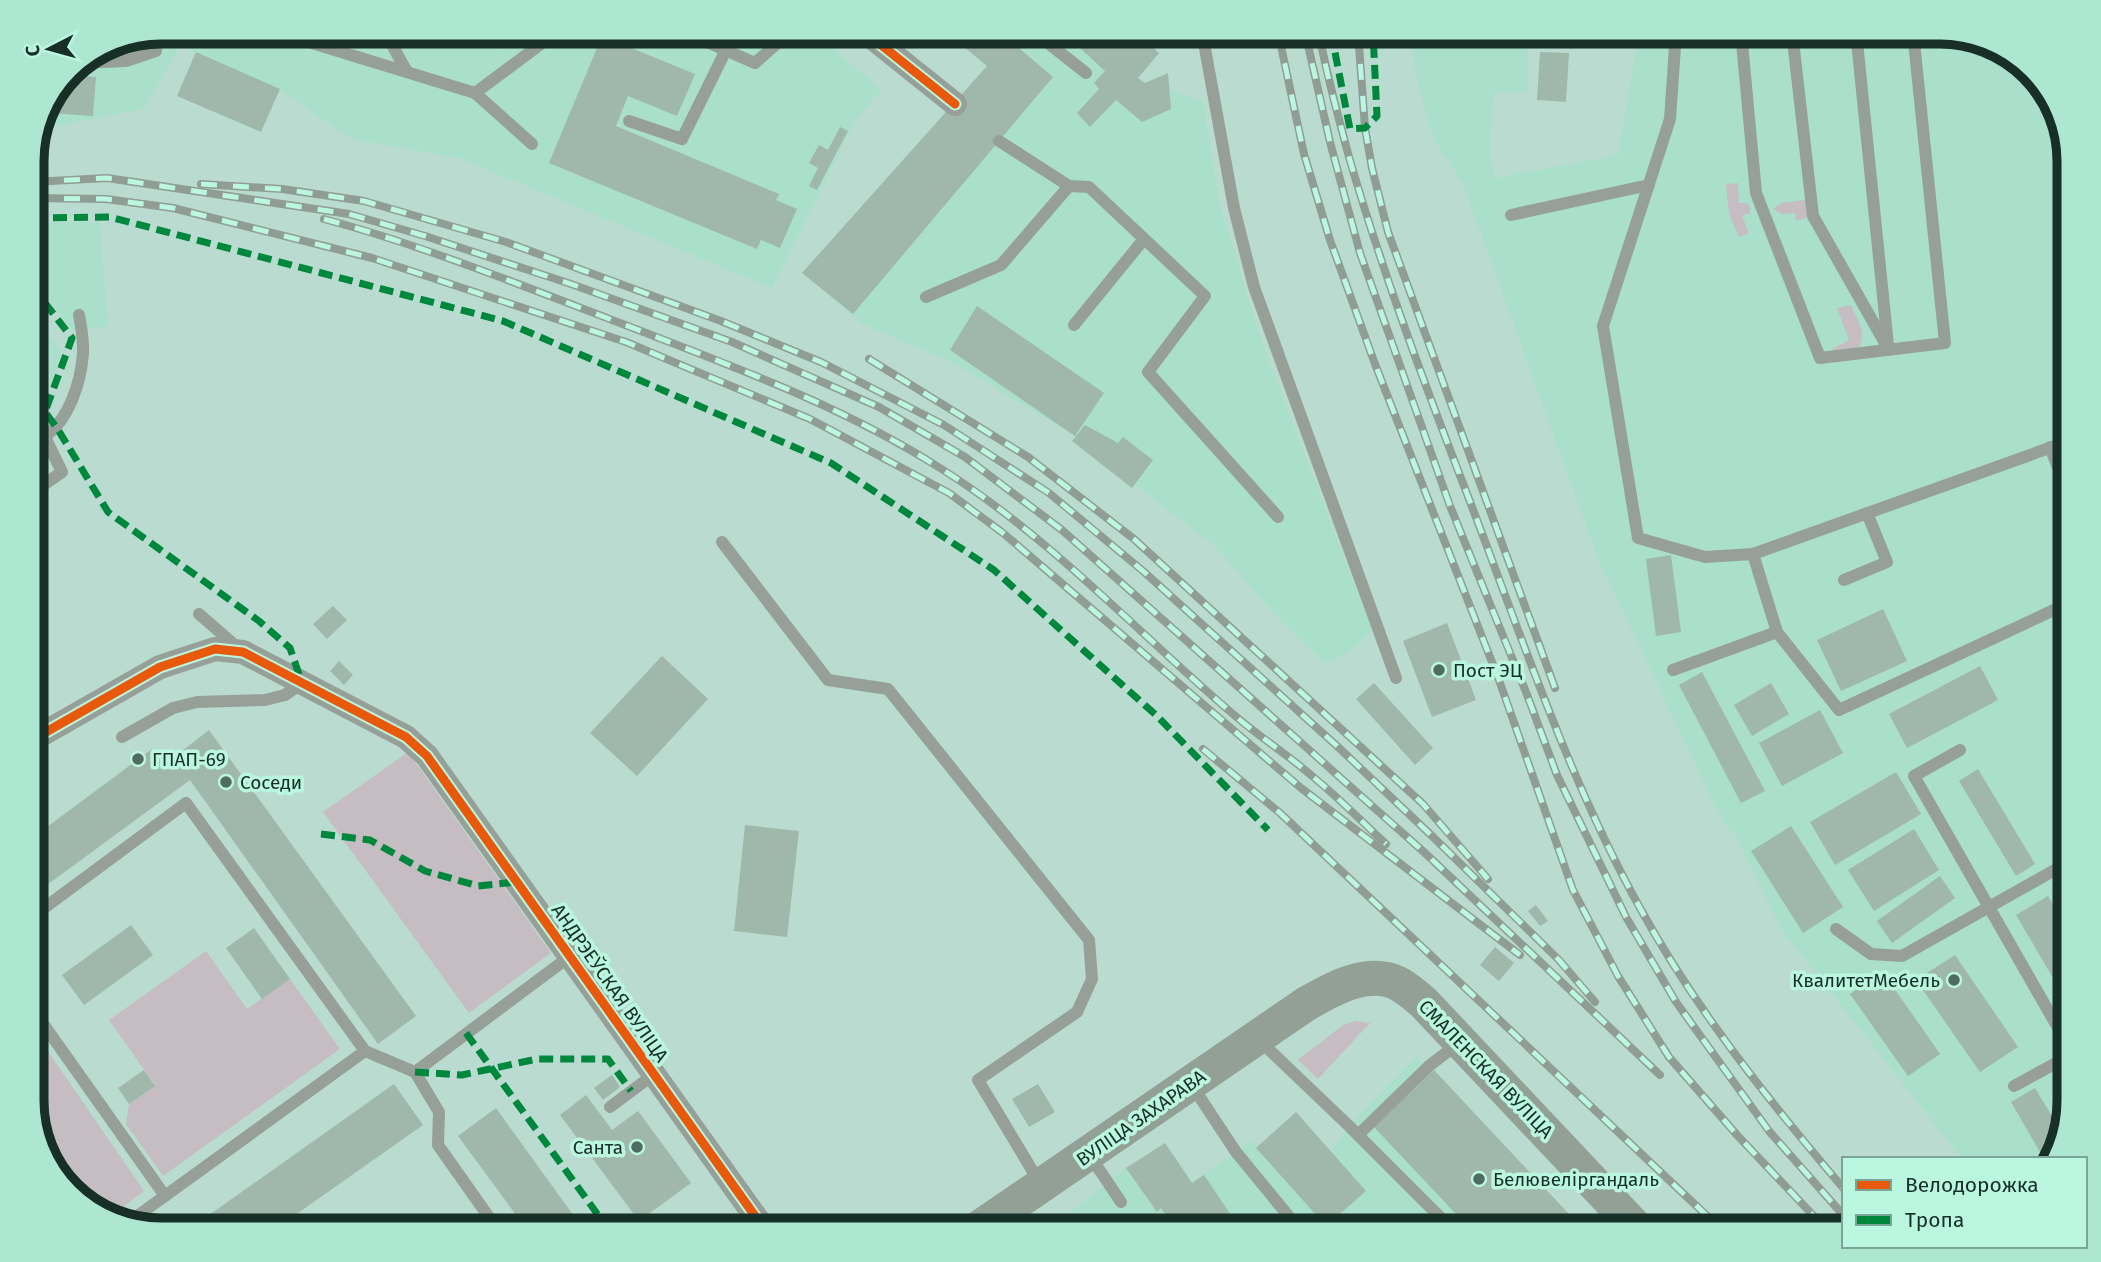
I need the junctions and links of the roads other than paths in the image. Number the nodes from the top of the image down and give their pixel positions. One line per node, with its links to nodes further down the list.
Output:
1 (156, 44): 16 (lane)
2 (315, 44): 17 (lane)
3 (392, 44): 17 (lane)
4 (541, 44): 19 (lane)
5 (712, 44): 15 (lane)
6 (776, 44): 15 (lane)
7 (880, 44): 20 (street)
8 (1049, 44): 18 (lane)
9 (1204, 44): 47 (lane)
10 (1675, 44): 24 (lane)
11 (1742, 44): 31 (lane)
12 (1792, 44): 31 (lane)
13 (1857, 44): 31 (lane)
14 (1914, 44): 31 (lane)
15 (726, 50): 21 (lane)
16 (98, 62)
17 (407, 72): 19 (lane)
18 (1086, 74)
19 (475, 93): 23 (lane)
20 (955, 104)
21 (629, 121)
22 (999, 141): 25 (lane)
23 (532, 144)
24 (1649, 184): 26 (lane); 40 (lane)
25 (1069, 186): 27 (lane); 28 (lane)
26 (1511, 215)
27 (1144, 239): 30 (lane); 38 (lane)
28 (926, 297)
29 (79, 315): 32 (lane)
30 (1074, 326)
31 (1889, 350)
32 (45, 436): 36 (lane)
33 (2057, 445): 34 (lane)
34 (2050, 447): 35 (lane); 37 (lane)
35 (2057, 465)
36 (44, 485)
37 (1867, 513): 40 (lane); 41 (lane)
38 (1278, 517)
39 (722, 542): 71 (lane)
40 (1753, 554): 44 (lane)
41 (1844, 580)
42 (2057, 609): 44 (lane)
43 (199, 614): 45 (lane)
44 (1777, 632): 46 (lane)
45 (243, 652): 48 (street, АНДРЭЕЎСКАЯ ВУЛІЦА); 49 (street)
46 (1672, 670)
47 (1396, 678)
48 (302, 683): 50 (lane); 56 (street, АНДРЭЕЎСКАЯ ВУЛІЦА)
49 (44, 733)
50 (122, 737)
51 (1960, 750): 53 (lane)
52 (2057, 869): 53 (lane)
53 (1989, 906): 55 (lane); 58 (lane)
54 (44, 908): 62 (lane)
55 (1836, 929)
56 (569, 957): 64 (lane); 65 (street, АНДРЭЕЎСКАЯ ВУЛІЦА)
57 (1306, 1004): 60 (main road, ВУЛІЦА ЗАХАРАВА); 61 (main road, СМАЛЕНСКАЯ ВУЛІЦА)
58 (2057, 1024)
59 (44, 1025): 72 (lane)
60 (1256, 1037): 66 (main road, ВУЛІЦА ЗАХАРАВА); 69 (lane)
61 (1460, 1041): 69 (lane); 80 (main road, СМАЛЕНСКАЯ ВУЛІЦА)
62 (365, 1051): 64 (lane); 72 (lane)
63 (2057, 1063): 67 (lane)
64 (415, 1072): 75 (lane)
65 (653, 1075): 68 (lane); 76 (street, АНДРЭЕЎСКАЯ ВУЛІЦА)
66 (1190, 1084): 70 (main road, ВУЛІЦА ЗАХАРАВА); 78 (lane)
67 (2014, 1086)
68 (610, 1107)
69 (1359, 1135): 79 (lane)
70 (1089, 1154): 71 (main road, ВУЛІЦА ЗАХАРАВА); 73 (lane)
71 (1042, 1186): 77 (main road, ВУЛІЦА ЗАХАРАВА)
72 (164, 1196): 74 (lane)
73 (1121, 1202)
74 (138, 1215)
75 (490, 1218)
76 (756, 1218)
77 (1005, 1218)
78 (1290, 1218)
79 (1441, 1218)
80 (1627, 1218)

